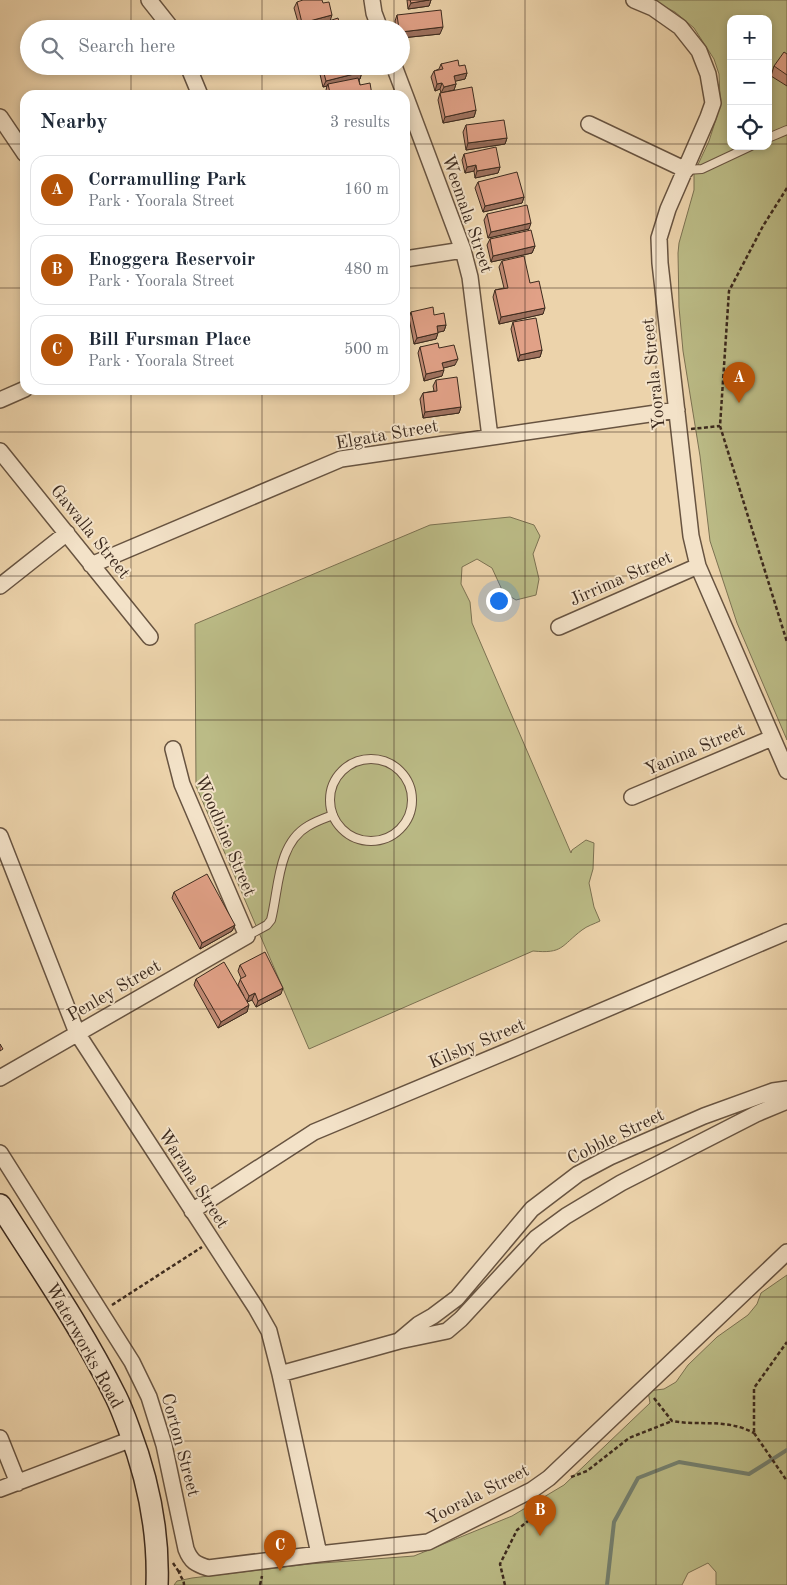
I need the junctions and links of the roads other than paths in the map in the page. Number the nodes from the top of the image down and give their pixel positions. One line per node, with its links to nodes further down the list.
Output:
1 (149, 0): 4 (street)
2 (372, 0): 5 (street)
3 (634, 0): 17 (street, Yoorala Street)
4 (165, 20)
5 (378, 20)
6 (192, 75): 8 (street)
7 (397, 75): 9 (street, Weemala Street)
8 (198, 90)
9 (403, 90)
10 (410, 108): 18 (street, Weemala Street)
11 (0, 117): 15 (street)
12 (589, 124): 17 (street)
13 (787, 130): 14 (lane)
14 (772, 136)
15 (20, 147)
16 (742, 150): 17 (lane)
17 (686, 170): 22 (street, Yoorala Street)
18 (463, 250): 19 (street); 23 (street, Weemala Street)
19 (410, 258)
20 (20, 391): 21 (street)
21 (0, 400)
22 (676, 410): 23 (street, Elgata Street); 27 (street, Yoorala Street)
23 (490, 437): 26 (street, Elgata Street)
24 (0, 451): 25 (street, Gawalla Street)
25 (67, 533): 26 (street, Gawalla Street); 28 (street)
26 (91, 565): 30 (street, Gawalla Street)
27 (698, 566): 29 (street, Jirrima Street); 31 (street, Yoorala Street)
28 (0, 586)
29 (559, 627)
30 (150, 637)
31 (772, 738): 33 (street, Yoorala Street); 34 (street, Yanina Street)
32 (173, 748): 38 (street, Woodbine Street)
33 (787, 771)
34 (632, 797)
35 (333, 815): 35 (lane); 38 (lane)
36 (0, 836): 39 (street, Warana Street)
37 (787, 932): 45 (street, Kilsby Street)
38 (247, 936): 39 (street, Penley Street)
39 (78, 1033): 40 (street, Penley Street); 45 (street, Warana Street)
40 (0, 1078)
41 (787, 1089): 51 (street, Cobble Street)
42 (787, 1101): 51 (street, Cobble Street)
43 (0, 1153): 46 (street, Corton Street)
44 (0, 1205): 48 (main road, Waterworks Road)
45 (192, 1211): 52 (street, Warana Street)
46 (62, 1251): 48 (street); 49 (street, Corton Street)
47 (787, 1252): 57 (street, Yoorala Street)
48 (39, 1267): 50 (main road, Waterworks Road)
49 (74, 1270): 50 (street); 58 (street, Corton Street)
50 (52, 1286): 54 (main road, Waterworks Road)
51 (399, 1341): 52 (street, Cobble Street)
52 (280, 1374): 57 (street, Warana Street)
53 (0, 1438): 55 (street)
54 (132, 1439): 55 (street); 59 (main road, Waterworks Road)
55 (18, 1483): 56 (street)
56 (0, 1489)
57 (319, 1554): 58 (street, Yoorala Street)
58 (187, 1564)
59 (157, 1585)

